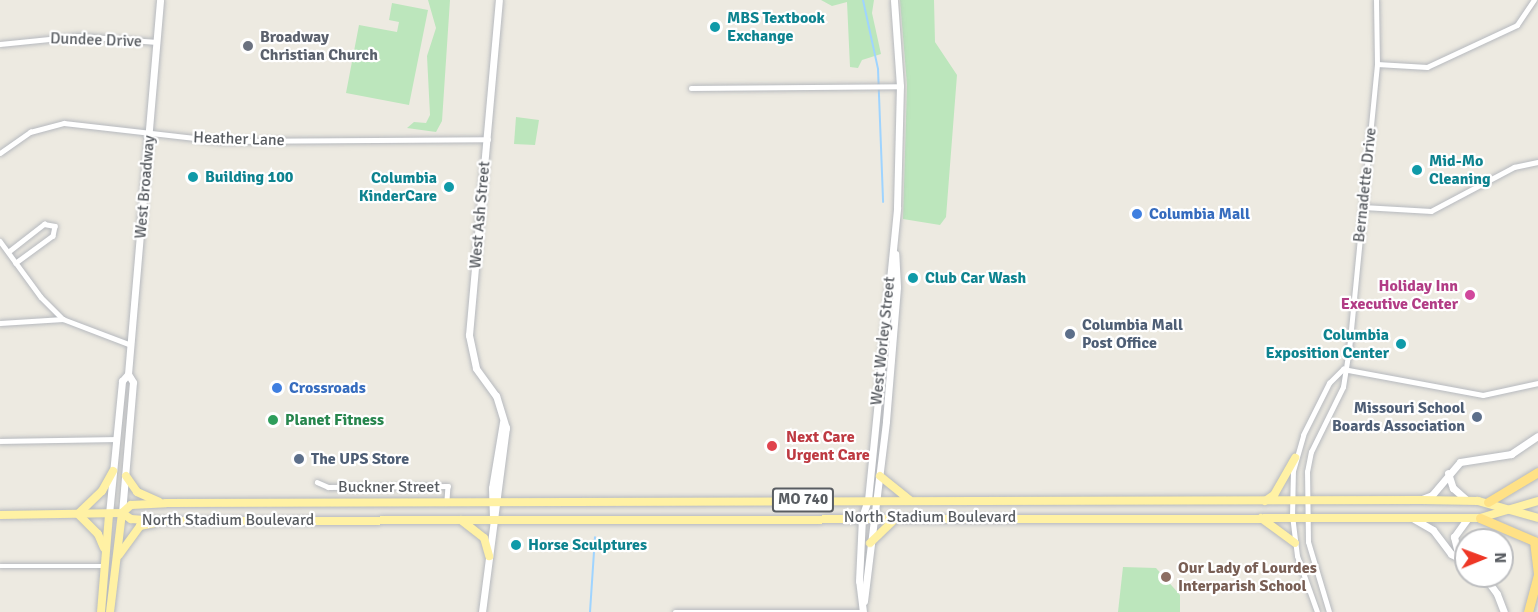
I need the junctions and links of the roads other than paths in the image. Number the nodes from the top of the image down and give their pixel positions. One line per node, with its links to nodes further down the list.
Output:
1 (160, 0): 6 (street, West Broadway)
2 (499, 0): 12 (street, West Ash Street)
3 (894, 0): 9 (street, West Worley Street)
4 (1376, 0): 8 (street, Bernadette Drive)
5 (1534, 0): 8 (street)
6 (157, 42): 7 (street, Dundee Drive); 11 (street, West Broadway)
7 (0, 44)
8 (1377, 64): 15 (street, Bernadette Drive)
9 (900, 86): 10 (street); 17 (street, West Worley Street)
10 (691, 88)
11 (149, 131): 12 (street, Heather Lane); 13 (street, Heather Lane); 22 (street, West Broadway)
12 (488, 140): 42 (street, West Ash Street)
13 (0, 153)
14 (1538, 162): 15 (street)
15 (1363, 207): 23 (street, Bernadette Drive)
16 (0, 241): 18 (street)
17 (894, 249): 34 (street, West Worley Street); 36 (street, West Worley Street)
18 (8, 252): 19 (street); 19 (street)
19 (16, 263): 20 (street)
20 (63, 319): 21 (street); 22 (street)
21 (0, 323)
22 (131, 345): 24 (street, West Broadway)
23 (1343, 369): 25 (street); 29 (street, Bernadette Drive); 45 (street, Bernadette Drive)
24 (128, 374): 27 (street, West Broadway); 33 (street, West Broadway)
25 (1538, 383)
26 (1538, 436): 32 (street)
27 (117, 439): 28 (street); 30 (street, West Broadway)
28 (0, 441)
29 (1295, 458): 43 (main road); 44 (street, Bernadette Drive)
30 (113, 471): 51 (main road); 52 (street, West Broadway)
31 (1538, 472): 47 (highway)
32 (1448, 473): 39 (street); 40 (street)
33 (126, 476): 48 (main road); 50 (street, West Broadway)
34 (880, 476): 37 (street, West Worley Street); 38 (main road)
35 (317, 482): 41 (street, Buckner Street)
36 (868, 500): 37 (main road, North Stadium Boulevard / MO 740); 42 (main road, North Stadium Boulevard / MO 740); 54 (street, West Worley Street)
37 (878, 500): 38 (main road, North Stadium Boulevard / MO 740); 55 (street, West Worley Street)
38 (910, 500): 43 (main road, North Stadium Boulevard / MO 740)
39 (1422, 500): 40 (main road, North Stadium Boulevard / MO 740); 45 (main road, North Stadium Boulevard / MO 740)
40 (1467, 500): 47 (main road, North Stadium Boulevard / MO 740)
41 (447, 501): 42 (main road, North Stadium Boulevard / MO 740); 48 (main road, North Stadium Boulevard / MO 740)
42 (495, 501): 65 (street, West Ash Street)
43 (1266, 501): 44 (main road, North Stadium Boulevard / MO 740)
44 (1291, 501): 45 (main road, North Stadium Boulevard / MO 740); 58 (street, Bernadette Drive)
45 (1305, 501): 59 (street, Bernadette Drive)
46 (1538, 501): 49 (main road, North Stadium Boulevard / MO 740)
47 (1488, 502): 49 (main road, North Stadium Boulevard / MO 740)
48 (166, 503): 50 (main road, North Stadium Boulevard / MO 740)
49 (1509, 510): 62 (main road, North Stadium Boulevard / MO 740); 63 (main road, North Stadium Boulevard / MO 740)
50 (122, 513): 52 (main road, MO 740); 66 (main road, North Stadium Boulevard / MO 740); 73 (main road, West Broadway)
51 (78, 514): 52 (main road, MO 740); 53 (main road, MO 740); 70 (main road)
52 (109, 514): 70 (main road, West Broadway)
53 (0, 515)
54 (862, 517): 55 (main road, North Stadium Boulevard / MO 740); 65 (main road, North Stadium Boulevard / MO 740); 82 (street, West Worley Street)
55 (872, 517): 56 (main road, North Stadium Boulevard / MO 740); 68 (street, West Worley Street)
56 (897, 517): 57 (main road, North Stadium Boulevard / MO 740); 68 (main road)
57 (1259, 517): 58 (main road, North Stadium Boulevard / MO 740); 69 (main road)
58 (1292, 517): 59 (main road, North Stadium Boulevard / MO 740); 69 (street, Bernadette Drive)
59 (1306, 517): 60 (main road, North Stadium Boulevard / MO 740); 84 (street, Bernadette Drive)
60 (1412, 517): 61 (main road, North Stadium Boulevard / MO 740); 71 (street)
61 (1468, 518): 62 (main road, North Stadium Boulevard / MO 740); 67 (street)
62 (1480, 518): 76 (highway)
63 (1538, 518)
64 (460, 519): 65 (main road, North Stadium Boulevard / MO 740); 66 (main road, North Stadium Boulevard / MO 740); 72 (main road)
65 (494, 519): 72 (street, West Ash Street)
66 (164, 521): 73 (main road)
67 (1461, 528)
68 (870, 543): 82 (street, West Worley Street)
69 (1296, 543): 83 (street, Bernadette Drive)
70 (105, 549): 75 (main road, West Broadway)
71 (1454, 554)
72 (489, 556): 80 (street, West Ash Street)
73 (117, 559): 79 (main road, West Broadway)
74 (0, 566): 75 (street)
75 (103, 566): 78 (main road, West Broadway)
76 (1538, 575): 86 (highway)
77 (1491, 588): 85 (street)
78 (101, 612)
79 (110, 612)
80 (482, 612)
81 (675, 612): 82 (street)
82 (863, 612)
83 (1317, 612)
84 (1329, 612)
85 (1504, 612)
86 (1528, 612)

